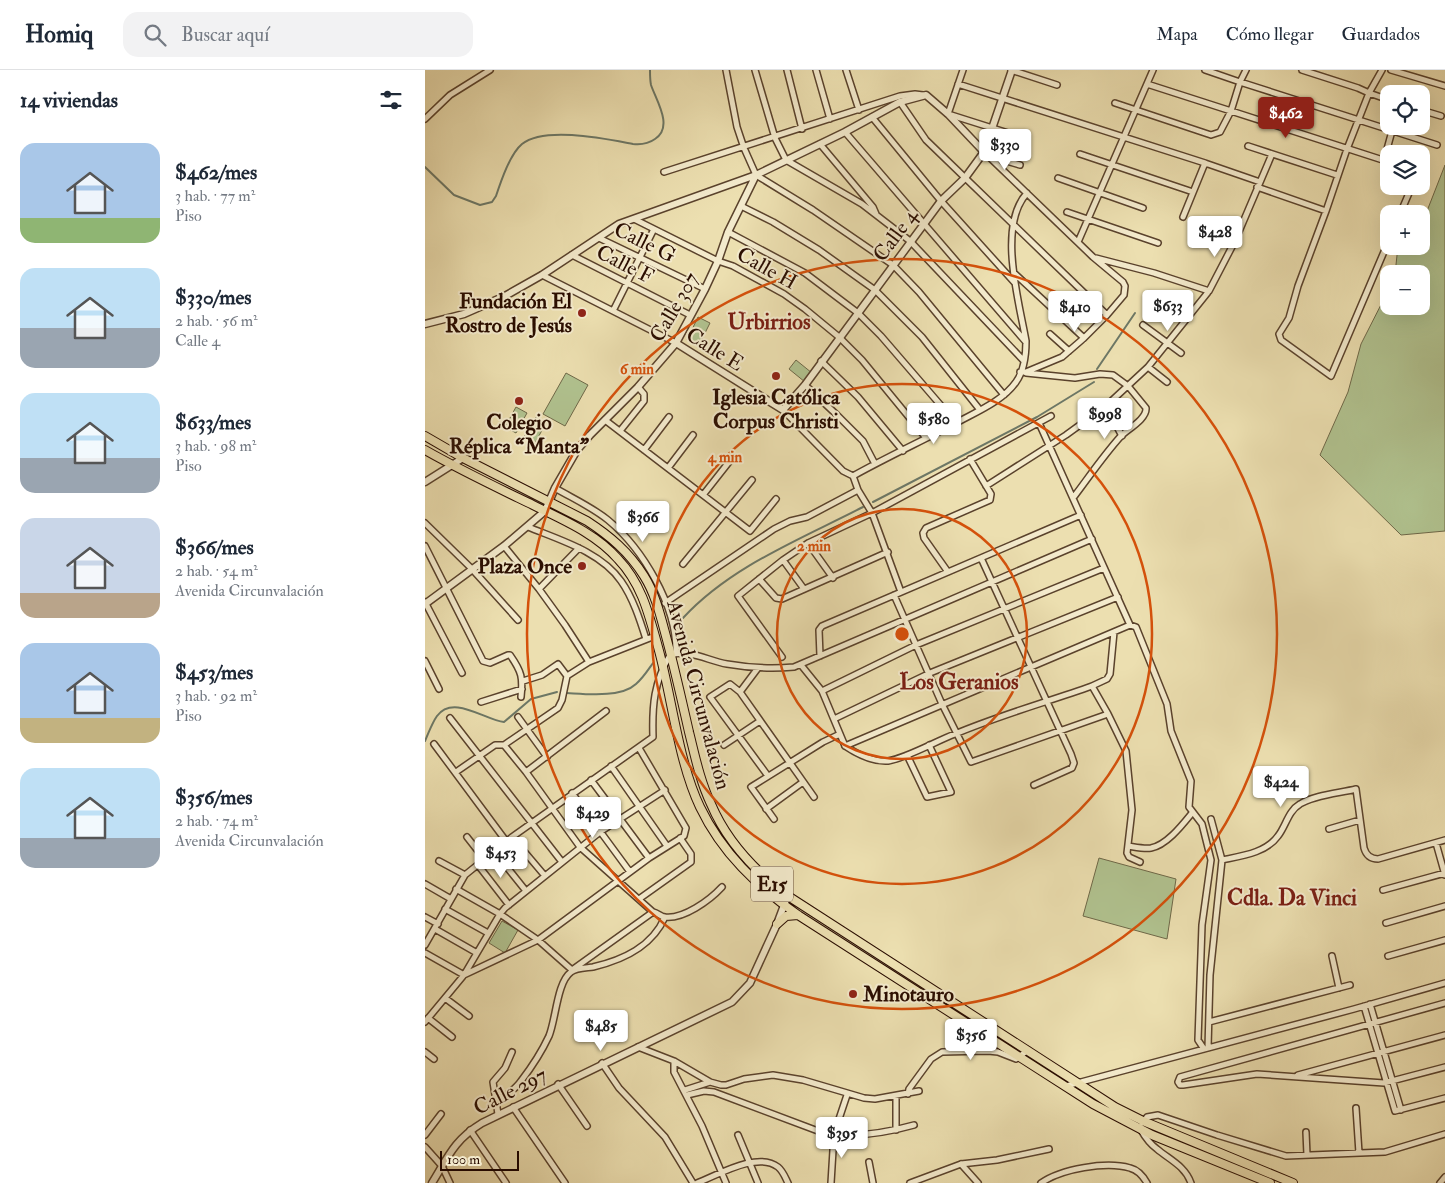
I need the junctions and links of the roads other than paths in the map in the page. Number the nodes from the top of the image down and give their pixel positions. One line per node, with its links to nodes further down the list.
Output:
1 (490, 70): 33 (street)
2 (726, 70): 47 (street)
3 (755, 70): 41 (street)
4 (787, 70): 38 (street)
5 (816, 70): 35 (street)
6 (846, 70): 26 (street)
7 (963, 70): 16 (street)
8 (1011, 70): 18 (street); 23 (street, Calle 4)
9 (1153, 70): 17 (street)
10 (1205, 70): 15 (street)
11 (1246, 70): 15 (street)
12 (1305, 70): 20 (street)
13 (1381, 70): 20 (street)
14 (1391, 70): 19 (street)
15 (1241, 82): 28 (street); 34 (street)
16 (958, 84): 23 (street); 30 (street)
17 (1147, 84): 27 (street); 28 (street)
18 (1057, 85)
19 (1445, 86)
20 (1369, 94): 22 (street); 34 (street)
21 (926, 95): 24 (street); 26 (street); 30 (street)
22 (1380, 97)
23 (1003, 99): 37 (street, Calle 4); 43 (street)
24 (900, 102): 32 (street); 61 (street)
25 (1115, 103): 27 (street)
26 (859, 110): 35 (street)
27 (1136, 110): 28 (street); 43 (street)
28 (1231, 111): 48 (street)
29 (1430, 113): 31 (street)
30 (948, 114): 37 (street); 49 (street)
31 (1441, 116)
32 (872, 117): 39 (street); 67 (street)
33 (425, 119)
34 (1359, 119): 36 (street); 48 (street)
35 (830, 120): 38 (street)
36 (1380, 127)
37 (993, 128): 42 (street); 49 (street, Calle 4)
38 (802, 129): 41 (street)
39 (845, 132): 44 (street); 76 (street)
40 (1404, 135): 45 (street)
41 (775, 138): 47 (street); 54 (street)
42 (1024, 138)
43 (1124, 138): 55 (street); 57 (street)
44 (820, 144): 54 (street); 72 (street)
45 (1437, 145)
46 (1248, 146): 51 (street)
47 (744, 148): 58 (street); 59 (street)
48 (1347, 148): 53 (street); 60 (street)
49 (984, 152): 52 (street); 61 (street, Calle 4)
50 (1080, 154): 57 (street)
51 (1272, 154): 60 (street); 63 (street)
52 (992, 159): 56 (street); 65 (street)
53 (1380, 159)
54 (786, 160): 59 (street); 72 (street)
55 (1205, 164): 63 (street); 64 (street)
56 (1020, 165)
57 (1112, 165): 64 (street); 66 (street)
58 (664, 172)
59 (756, 175): 68 (street, Calle 307); 74 (street); 89 (street)
60 (1337, 175): 70 (street)
61 (965, 178): 67 (street, Calle 4); 77 (street)
62 (1057, 178): 66 (street)
63 (1258, 185): 70 (street); 96 (street)
64 (1193, 192): 73 (street)
65 (1027, 193): 77 (street); 82 (street)
66 (1099, 193): 69 (street); 75 (street)
67 (941, 201): 76 (street, Calle 4); 93 (street)
68 (741, 206): 79 (street, Calle 307); 95 (street)
69 (1143, 208)
70 (1326, 211): 84 (street)
71 (1067, 212): 75 (street)
72 (877, 215): 81 (street)
73 (1183, 217)
74 (634, 219): 78 (street, Calle H); 80 (street)
75 (1088, 219): 82 (street); 83 (street)
76 (924, 223): 81 (street, Calle 4); 106 (street)
77 (1013, 224): 90 (street); 100 (street)
78 (654, 229): 87 (street); 88 (street, Calle H)
79 (728, 232): 88 (street, Calle 307); 98 (street)
80 (599, 238): 85 (street); 87 (street, Calle G)
81 (910, 242): 89 (street, Calle 4); 112 (street)
82 (1078, 242): 86 (street)
83 (1158, 244)
84 (1383, 255)
85 (572, 256): 91 (street); 92 (street, Calle F)
86 (1093, 257): 96 (street); 100 (street)
87 (640, 258): 92 (street); 94 (street, Calle G)
88 (718, 261): 94 (street, Calle 307); 104 (street, Calle H)
89 (893, 265): 95 (street, Calle 4); 119 (street)
90 (1014, 273): 93 (street); 105 (street)
91 (542, 275): 97 (street, Calle E); 101 (street)
92 (627, 283): 97 (street); 99 (street, Calle F)
93 (1016, 284): 106 (street)
94 (705, 289): 99 (street, Calle 307)
95 (875, 290): 98 (street, Calle 4); 122 (street)
96 (1209, 291): 108 (street)
97 (613, 311): 107 (street, Calle E)
98 (858, 313): 104 (street, Calle 4); 126 (street)
99 (691, 315): 107 (street, Calle 307)
100 (1107, 315): 105 (street)
101 (425, 324)
102 (1143, 325): 108 (street)
103 (1049, 334): 109 (street)
104 (839, 337): 111 (street, Calle 4); 132 (street, Calle H)
105 (1084, 338): 109 (street)
106 (1025, 342): 112 (street)
107 (676, 343): 118 (street, Calle 307); 121 (street, Calle E)
108 (1167, 344): 110 (street); 113 (street)
109 (1069, 351): 114 (street)
110 (1181, 353)
111 (821, 361): 116 (street, Calle 4); 136 (street)
112 (1024, 361): 114 (street)
113 (1148, 367): 115 (street); 117 (street)
114 (1023, 372): 117 (street); 119 (street)
115 (1167, 382)
116 (805, 385): 121 (street, Calle 4); 140 (street)
117 (1128, 386): 120 (street); 131 (street)
118 (638, 387): 125 (street, Calle 307); 128 (street)
119 (1004, 395): 122 (street)
120 (1106, 406): 131 (street); 133 (street)
121 (783, 410): 143 (street, Calle E)
122 (980, 410): 126 (street)
123 (1051, 416): 127 (street)
124 (669, 417): 135 (street)
125 (605, 420): 128 (street); 147 (street, Calle 307)
126 (956, 423): 132 (street)
127 (1039, 423): 133 (street); 138 (street)
128 (620, 432): 135 (street)
129 (693, 435): 142 (street)
130 (425, 436): 137 (highway, Avenida Circunvalación / E15)
131 (1122, 436): 150 (street)
132 (926, 438): 136 (street)
133 (1049, 446): 146 (street); 150 (street)
134 (425, 450): 141 (highway, Avenida Circunvalación / E15)
135 (644, 450): 142 (street)
136 (903, 451): 140 (street)
137 (463, 458): 141 (street); 152 (highway, Avenida Circunvalación / E15)
138 (970, 459): 146 (street); 155 (street)
139 (729, 462): 149 (street)
140 (875, 464): 143 (street)
141 (451, 465): 145 (street); 153 (highway, Avenida Circunvalación / E15)
142 (668, 468): 149 (street)
143 (853, 476): 148 (street)
144 (752, 480): 154 (street)
145 (425, 482)
146 (986, 486): 170 (street)
147 (555, 488): 152 (street, Calle 307); 181 (street)
148 (858, 490): 155 (street); 181 (street)
149 (703, 495): 154 (street)
150 (1073, 498): 156 (street)
151 (776, 499): 154 (street)
152 (549, 501): 153 (street, Calle 307); 191 (highway, Avenida Circunvalación / E15)
153 (545, 511): 158 (street, Calle 307); 187 (highway, Avenida Circunvalación / E15)
154 (727, 513): 167 (street)
155 (872, 513): 160 (street); 164 (street)
156 (1081, 515): 159 (street); 165 (street)
157 (425, 524): 169 (street)
158 (528, 527): 162 (street, Calle 307); 163 (street)
159 (1091, 539): 168 (street); 173 (street)
160 (808, 543): 166 (street); 171 (street)
161 (425, 546): 174 (street)
162 (504, 546): 169 (street, Calle 307); 175 (street)
163 (579, 548): 175 (street); 189 (street)
164 (887, 552): 171 (street); 177 (street)
165 (981, 558): 170 (street); 173 (street)
166 (783, 560): 172 (street); 176 (street)
167 (683, 564)
168 (1104, 568): 179 (street); 182 (street)
169 (472, 569): 174 (street, Calle 307); 184 (street)
170 (947, 572): 177 (street)
171 (833, 578): 176 (street)
172 (759, 579): 176 (street); 193 (street)
173 (992, 582): 182 (street); 183 (street)
174 (447, 588): 180 (street, Calle 307); 203 (street)
175 (539, 589): 195 (street)
176 (804, 589)
177 (901, 592): 178 (street)
178 (894, 595): 183 (street); 192 (street)
179 (1118, 597): 185 (street); 188 (street)
180 (425, 603): 200 (street)
181 (665, 603): 191 (street)
182 (1004, 608): 188 (street); 190 (street)
183 (905, 619): 190 (street); 192 (street)
184 (518, 620)
185 (1130, 625): 186 (street); 247 (street)
186 (1114, 632): 198 (street); 204 (street)
187 (655, 636): 189 (street); 197 (highway, Avenida Circunvalación / E15)
188 (1018, 638): 198 (street); 201 (street)
189 (646, 639): 195 (street)
190 (916, 645): 201 (street); 207 (street)
191 (673, 654): 197 (street); 199 (street); 282 (highway, Avenida Circunvalación / E15)
192 (820, 656): 196 (street)
193 (782, 657)
194 (425, 661): 205 (street)
195 (589, 662): 202 (street)
196 (801, 664): 199 (street); 207 (street)
197 (663, 666): 229 (street); 285 (highway, Avenida Circunvalación / E15)
198 (1031, 667): 211 (street); 212 (street)
199 (758, 668): 208 (street)
200 (462, 673)
201 (929, 673): 212 (street); 217 (street)
202 (567, 676): 203 (street); 219 (street)
203 (523, 681): 206 (street)
204 (1092, 686): 211 (street); 214 (street)
205 (439, 688)
206 (522, 689): 209 (street); 210 (street)
207 (822, 691): 217 (street)
208 (740, 692): 218 (street); 223 (street)
209 (521, 697)
210 (481, 702)
211 (1047, 702): 220 (street); 221 (street)
212 (942, 704): 221 (street); 228 (street)
213 (606, 711): 232 (street)
214 (1108, 714): 220 (street); 262 (street)
215 (518, 717): 219 (street)
216 (450, 718): 231 (street)
217 (834, 718): 222 (street)
218 (760, 721): 223 (street); 233 (street)
219 (527, 730): 225 (street); 232 (street)
220 (1061, 730): 221 (street); 240 (street)
221 (956, 733): 227 (street)
222 (840, 734): 228 (street); 233 (street)
223 (738, 736): 226 (street); 237 (street)
224 (434, 744): 235 (street)
225 (504, 745): 231 (street); 236 (street)
226 (725, 745)
227 (929, 745): 230 (street); 230 (street)
228 (845, 746): 230 (street)
229 (639, 748): 234 (street); 241 (street)
230 (907, 755)
231 (478, 756): 235 (street); 252 (street)
232 (547, 757): 236 (street)
233 (789, 763): 237 (street); 239 (street)
234 (611, 766): 238 (street); 244 (street)
235 (456, 772): 259 (street)
236 (526, 772): 245 (street)
237 (768, 776): 246 (street)
238 (591, 780): 242 (street); 248 (street)
239 (803, 782): 243 (street); 246 (street)
240 (1034, 785)
241 (665, 790): 244 (street); 257 (street)
242 (572, 793): 245 (street); 254 (street)
243 (814, 797)
244 (638, 807): 248 (street); 261 (street)
245 (552, 809): 252 (street); 263 (street)
246 (766, 809): 249 (street)
247 (1192, 812): 262 (street); 321 (street)
248 (619, 819): 254 (street); 265 (street)
249 (774, 819)
250 (1211, 819): 268 (street)
251 (1360, 820): 253 (street); 260 (street); 268 (street)
252 (531, 824): 256 (street); 269 (street)
253 (1329, 829)
254 (600, 832): 263 (street); 272 (street)
255 (467, 837): 267 (street)
256 (512, 837): 259 (street); 275 (street)
257 (681, 838): 261 (street); 284 (street)
258 (1445, 840): 260 (street)
259 (506, 841): 264 (street)
260 (1436, 843): 273 (street)
261 (667, 846): 265 (street)
262 (1128, 846): 270 (street)
263 (580, 847): 269 (street); 276 (street)
264 (494, 851): 267 (street); 281 (street)
265 (649, 858): 272 (street)
266 (439, 860): 274 (street)
267 (485, 860): 271 (street)
268 (1221, 860): 316 (street)
269 (562, 862): 275 (street)
270 (1140, 862)
271 (478, 864): 274 (street); 286 (street)
272 (630, 872): 276 (street)
273 (1445, 874): 280 (street)
274 (465, 876): 279 (street)
275 (545, 876): 281 (street)
276 (619, 880): 284 (street); 299 (street)
277 (425, 884): 283 (street)
278 (722, 887): 293 (street)
279 (456, 889): 283 (street); 290 (street)
280 (1383, 890)
281 (526, 891): 286 (street)
282 (789, 896): 285 (street, Calle 297); 322 (highway, Avenida Circunvalación / E15)
283 (451, 899): 288 (street)
284 (639, 899): 289 (street)
285 (783, 904): 291 (highway, Avenida Circunvalación / E15); 296 (street, Calle 297)
286 (509, 905): 290 (street)
287 (1445, 906): 294 (street)
288 (445, 909): 295 (street); 298 (street)
289 (653, 912): 293 (street); 306 (street)
290 (500, 914): 298 (street); 299 (street)
291 (798, 915): 296 (highway); 326 (highway, Avenida Circunvalación / E15)
292 (425, 917): 295 (street)
293 (665, 917): 306 (street)
294 (1385, 923)
295 (438, 924): 297 (street)
296 (777, 924): 320 (street, Calle 297)
297 (435, 929): 301 (street); 303 (street)
298 (488, 933): 303 (street)
299 (538, 940): 306 (street); 307 (street)
300 (1445, 940): 305 (street)
301 (425, 946)
302 (425, 953): 307 (street)
303 (477, 953): 307 (street)
304 (1332, 956): 310 (street)
305 (1388, 956)
306 (572, 970): 343 (street)
307 (464, 975): 311 (street)
308 (1445, 983): 313 (street)
309 (1350, 985): 310 (street)
310 (1339, 988): 316 (street)
311 (445, 998): 314 (street); 315 (street)
312 (1445, 1004): 317 (street)
313 (1367, 1005): 317 (street); 321 (street)
314 (469, 1016)
315 (427, 1020): 319 (street)
316 (1209, 1022): 321 (street)
317 (1373, 1024): 325 (street); 331 (street)
318 (1445, 1035): 325 (street)
319 (452, 1037)
320 (638, 1047): 328 (street); 329 (street, Calle 297)
321 (1206, 1049): 335 (street)
322 (1028, 1050): 326 (street); 335 (highway, Avenida Circunvalación / E15)
323 (425, 1052): 327 (street)
324 (512, 1052): 343 (street)
325 (1381, 1053): 331 (street); 333 (street)
326 (1021, 1057): 336 (highway, Avenida Circunvalación / E15); 339 (street)
327 (434, 1059)
328 (674, 1061): 332 (street); 338 (street)
329 (602, 1063): 334 (street, Calle 297); 372 (street)
330 (1445, 1067): 333 (street)
331 (1295, 1076): 333 (street)
332 (710, 1082): 338 (street); 340 (street)
333 (1390, 1082): 342 (street)
334 (558, 1084): 344 (street, Calle 297); 350 (street)
335 (1077, 1084): 336 (street); 349 (highway, Avenida Circunvalación / E15)
336 (1066, 1086): 349 (highway, Avenida Circunvalación / E15)
337 (919, 1091): 339 (street)
338 (686, 1092): 354 (street); 366 (street)
339 (908, 1094): 341 (street)
340 (847, 1095): 341 (street); 354 (street)
341 (896, 1096): 352 (street)
342 (1445, 1098)
343 (495, 1103): 347 (street)
344 (513, 1107): 347 (street, Calle 297); 371 (street)
345 (1356, 1108): 360 (street)
346 (441, 1114): 356 (street)
347 (498, 1114): 351 (street, Calle 297)
348 (914, 1125): 352 (street)
349 (1141, 1125): 361 (street); 383 (street); 384 (highway, Avenida Circunvalación / E15); 385 (highway, Avenida Circunvalación / E15)
350 (587, 1126)
351 (470, 1130): 365 (street, Calle 297); 370 (street)
352 (896, 1130): 354 (street)
353 (1306, 1132): 361 (street)
354 (834, 1134): 377 (street)
355 (1445, 1134): 360 (street)
356 (425, 1135)
357 (738, 1135): 362 (street)
358 (425, 1147): 365 (street)
359 (1049, 1149): 364 (street)
360 (1359, 1153): 361 (street)
361 (1307, 1155)
362 (748, 1162): 366 (street); 375 (street); 376 (street)
363 (869, 1162): 378 (street)
364 (961, 1164): 379 (street); 380 (street)
365 (442, 1166): 368 (street, Calle 297); 369 (street)
366 (722, 1173): 373 (street); 374 (street)
367 (1445, 1177): 386 (street)
368 (435, 1182)
369 (450, 1183)
370 (506, 1183)
371 (565, 1183)
372 (693, 1183)
373 (697, 1183)
374 (726, 1183)
375 (758, 1183)
376 (788, 1183)
377 (831, 1183)
378 (873, 1183)
379 (910, 1183)
380 (978, 1183)
381 (1041, 1183): 382 (street)
382 (1147, 1183)
383 (1191, 1183)
384 (1270, 1183)
385 (1293, 1183)
386 (1440, 1183)

